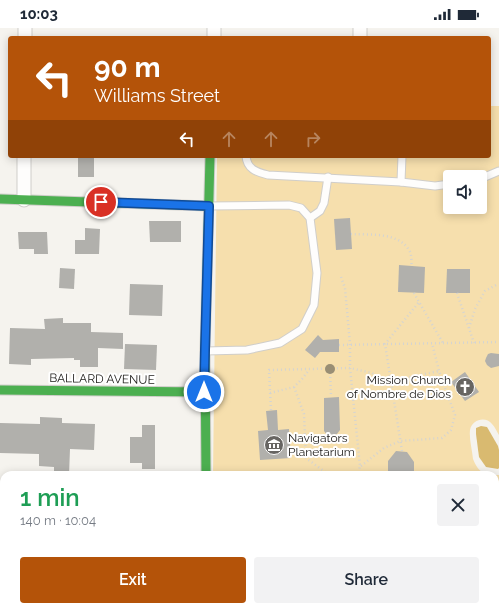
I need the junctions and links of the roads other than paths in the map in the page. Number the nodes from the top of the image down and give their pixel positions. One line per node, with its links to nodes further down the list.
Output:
1 (24, 158): 11 (street)
2 (210, 158): 12 (street)
3 (246, 158): 7 (lane)
4 (402, 158): 8 (lane)
5 (499, 171): 6 (lane)
6 (487, 176)
7 (328, 177): 8 (lane); 13 (lane)
8 (401, 182): 9 (lane)
9 (443, 185)
10 (0, 199): 11 (street)
11 (24, 200): 12 (street)
12 (209, 206): 13 (lane); 14 (street)
13 (310, 218): 14 (lane)
14 (205, 350): 16 (street)
15 (0, 390): 16 (street, BALLARD AVENUE)
16 (204, 392): 17 (street)
17 (206, 471)

